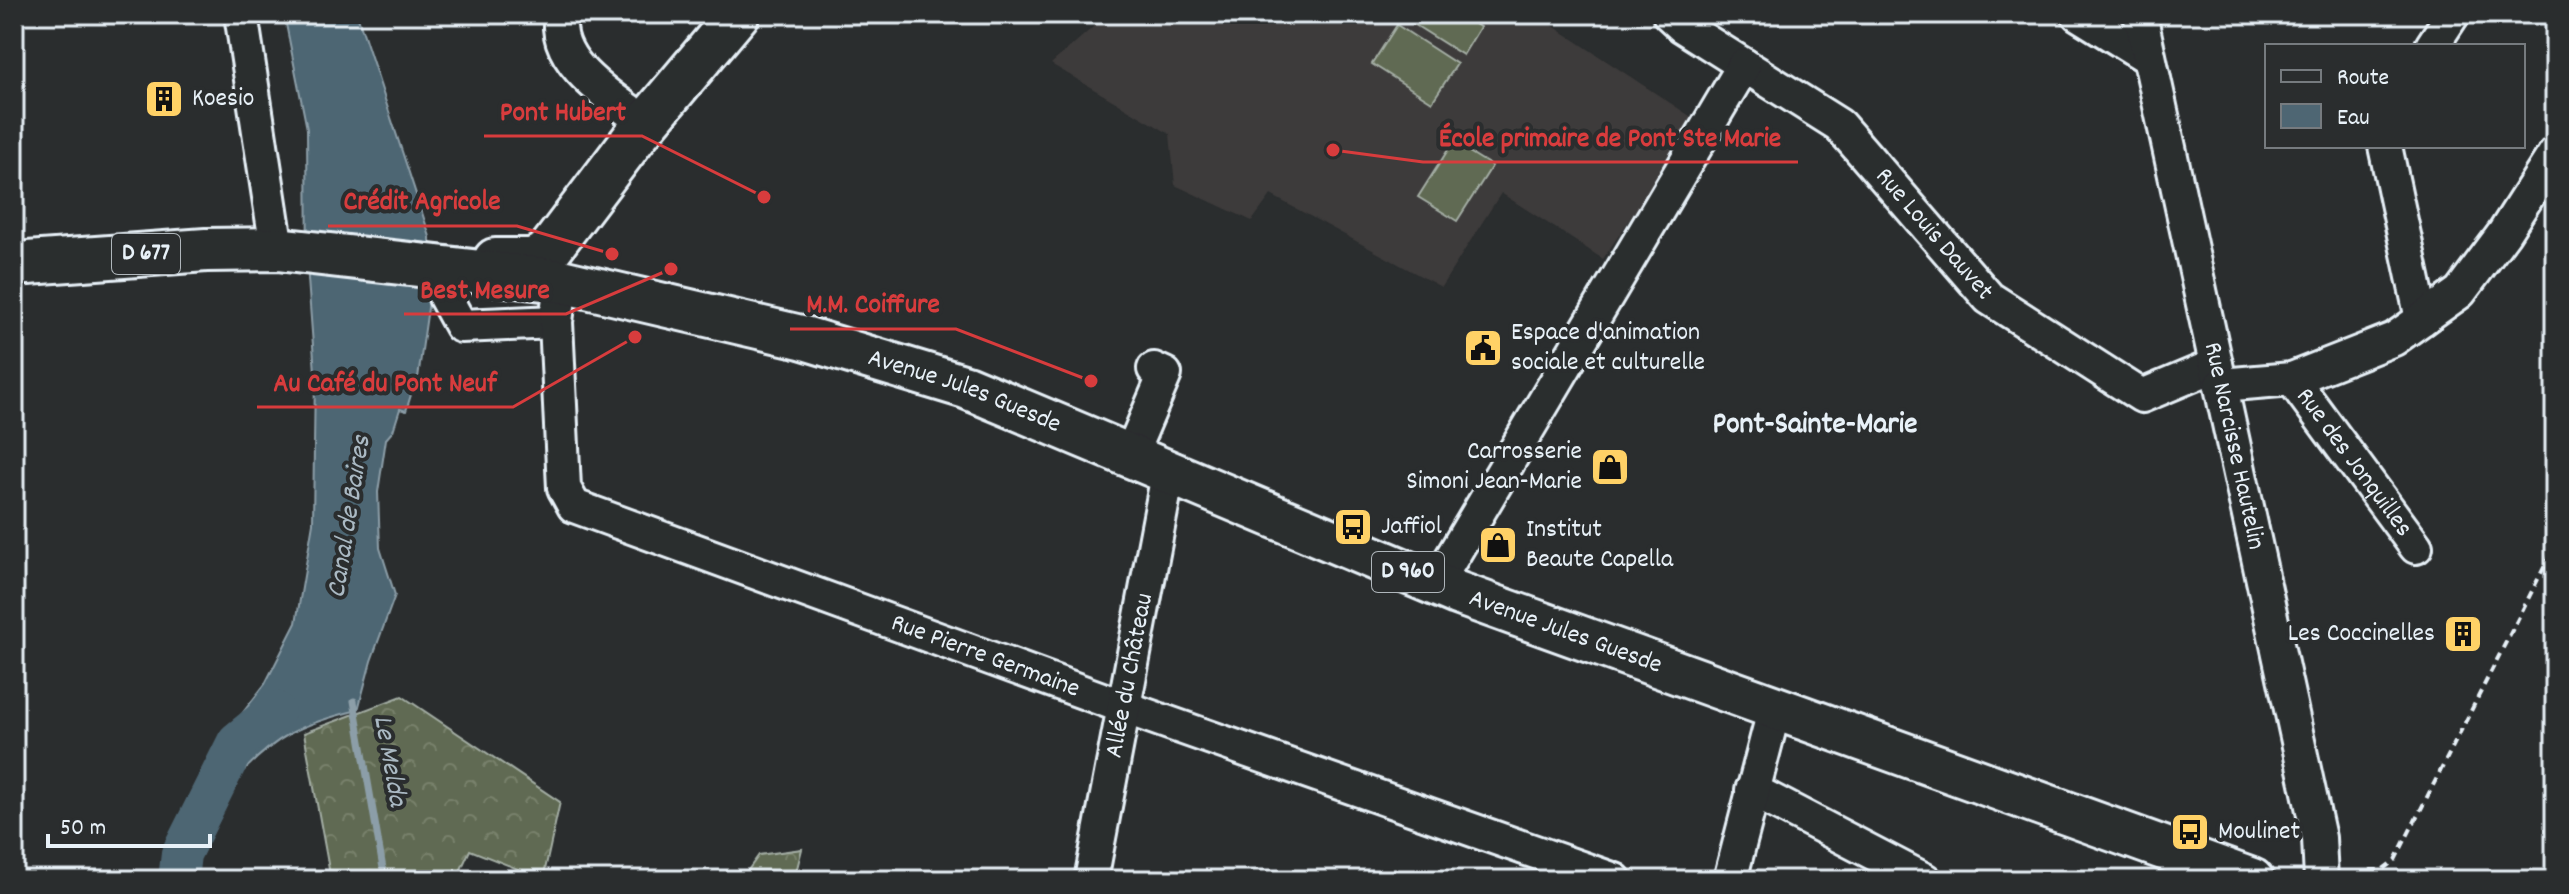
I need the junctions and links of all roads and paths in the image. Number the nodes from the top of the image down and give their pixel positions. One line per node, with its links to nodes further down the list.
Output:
1 (241, 14): 15 (street)
2 (738, 14): 11 (main road)
3 (1669, 14): 10 (street, Rue Louis Dauvet)
4 (2078, 14): 9 (street)
5 (2140, 14): 9 (street, Rue Narcisse Hautelin)
6 (2453, 14): 8 (street)
7 (561, 16): 11 (street)
8 (2433, 44)
9 (2149, 58): 22 (street, Rue Narcisse Hautelin)
10 (1744, 65): 22 (street, Rue Louis Dauvet); 28 (street)
11 (646, 123): 14 (main road)
12 (2385, 148): 19 (street)
13 (2555, 153): 19 (street, Rue des Jonquilles)
14 (610, 170): 16 (main road); 16 (main road)
15 (277, 249): 17 (main road, D 677); 18 (main road, D 677)
16 (560, 253): 18 (main road, D 960); 20 (street, Rue Pierre Germaine); 24 (main road, Avenue Jules Guesde / D 960)
17 (14, 264)
18 (438, 266): 20 (street)
19 (2422, 319): 23 (street, Rue des Jonquilles)
20 (556, 322): 29 (street, Rue Pierre Germaine)
21 (1154, 369): 24 (street)
22 (2218, 375): 23 (street, Rue des Jonquilles); 37 (street, Rue Narcisse Hautelin)
23 (2292, 379): 27 (street, Rue des Jonquilles)
24 (1131, 454): 25 (main road, Avenue Jules Guesde / D 960)
25 (1169, 469): 28 (main road, Avenue Jules Guesde / D 960); 29 (street, Allée du Château)
26 (2555, 546): 38 (path)
27 (2416, 547)
28 (1436, 584): 30 (main road, Avenue Jules Guesde / D 960)
29 (1123, 707): 32 (street, Allée du Château); 33 (street, Rue Pierre Germaine)
30 (1775, 707): 31 (street); 36 (main road, Avenue Jules Guesde / D 960)
31 (1752, 790): 34 (street); 35 (street)
32 (1091, 880)
33 (1615, 880)
34 (1730, 880)
35 (1924, 880)
36 (2252, 880)
37 (2321, 880)
38 (2362, 880)

